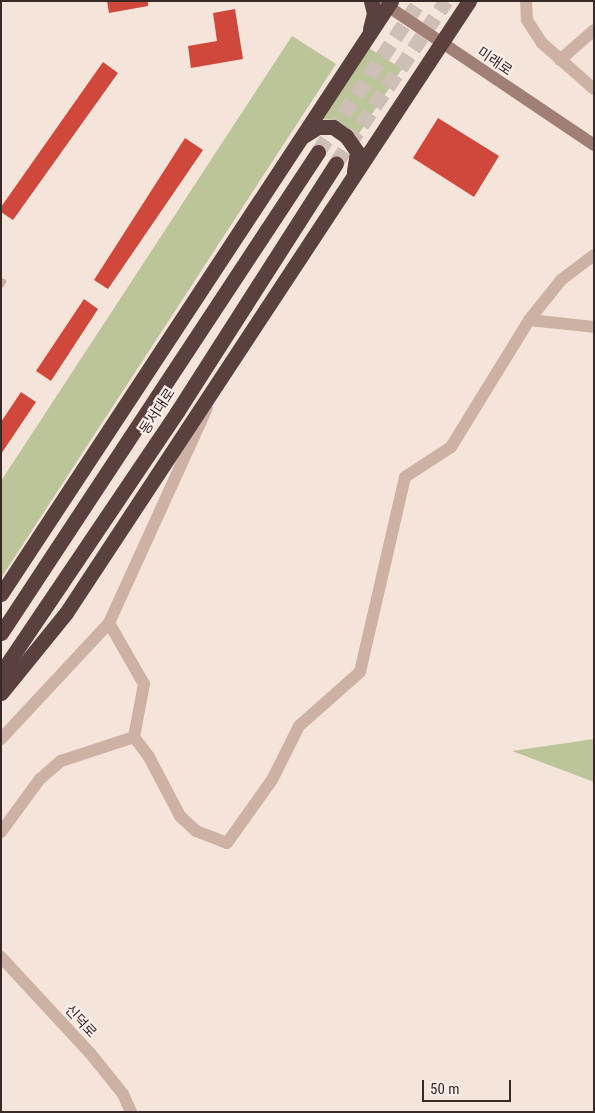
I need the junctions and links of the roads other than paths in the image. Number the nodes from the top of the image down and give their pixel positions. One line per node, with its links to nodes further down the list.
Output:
1 (371, 1): 6 (highway)
2 (469, 1): 7 (highway)
3 (526, 1): 8 (street)
4 (386, 3): 6 (highway); 7 (main road, 미래로)
5 (594, 30): 8 (street)
6 (367, 35): 10 (highway)
7 (441, 42): 11 (main road, 미래로); 14 (highway)
8 (560, 60): 9 (street)
9 (594, 89)
10 (298, 139): 14 (highway); 19 (highway)
11 (594, 145)
12 (318, 152): 21 (highway, 동서대로)
13 (336, 163): 22 (highway, 동서대로)
14 (353, 176): 18 (highway)
15 (594, 255): 16 (street)
16 (529, 320): 17 (street); 24 (street)
17 (594, 327)
18 (215, 390): 20 (street); 23 (highway)
19 (1, 594)
20 (109, 623): 24 (street); 25 (street)
21 (1, 633)
22 (1, 673)
23 (1, 693)
24 (134, 737): 26 (street)
25 (1, 739)
26 (1, 832)
27 (1, 956): 28 (street, 신덕로)
28 (131, 1112)

